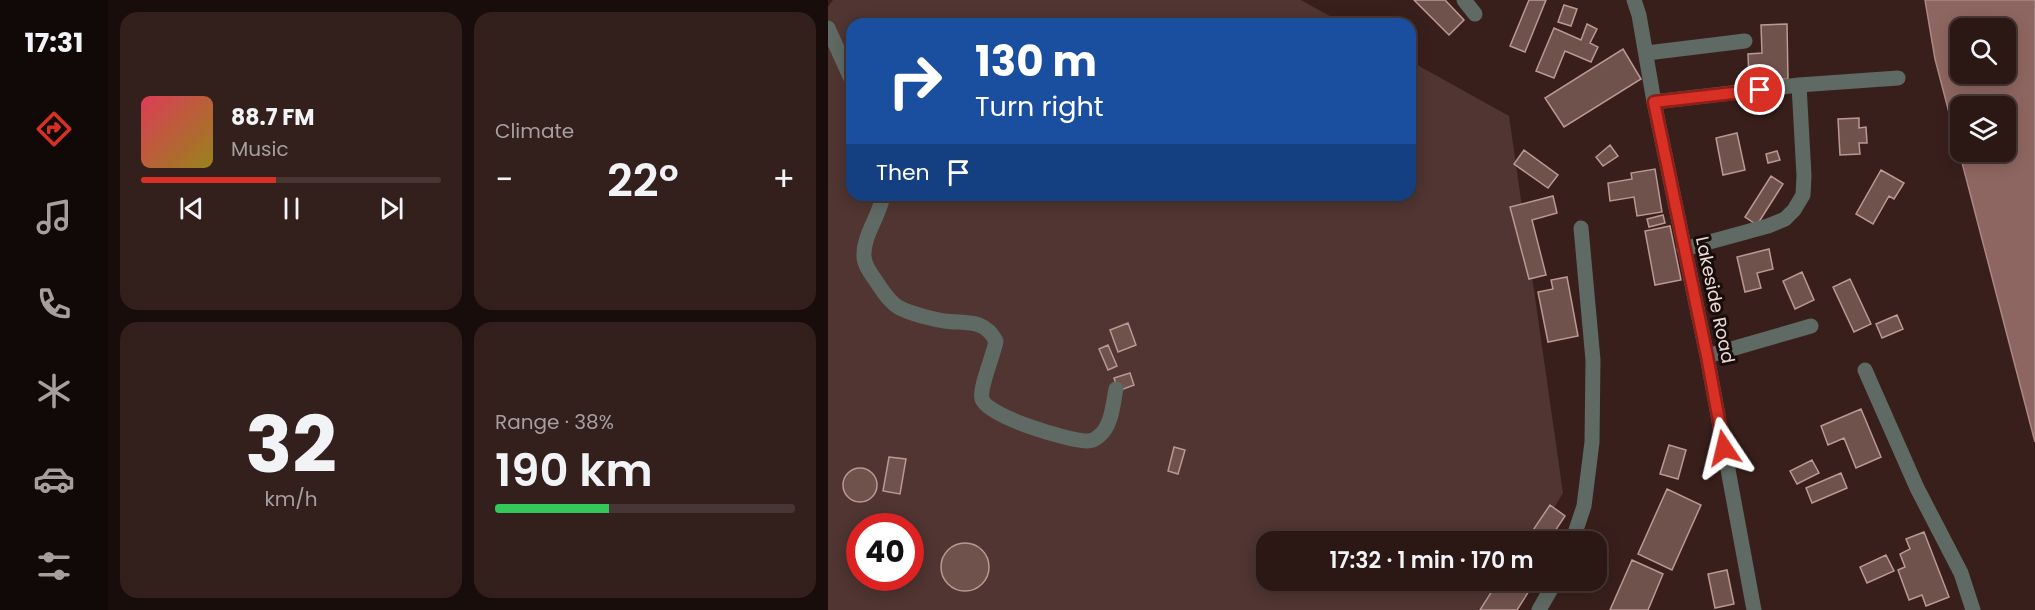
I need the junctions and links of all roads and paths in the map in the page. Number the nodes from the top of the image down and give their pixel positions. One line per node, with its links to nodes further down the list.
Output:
1 (1464, 0): 3 (street)
2 (1634, 0): 6 (street, Lakeside Road)
3 (1475, 15)
4 (828, 28): 7 (street)
5 (1746, 41): 6 (street)
6 (1647, 53): 10 (street, Lakeside Road)
7 (846, 68)
8 (1898, 78): 9 (street)
9 (1799, 86): 10 (street); 13 (street)
10 (1654, 102): 13 (street, Lakeside Road)
11 (882, 201): 17 (street)
12 (1581, 228): 18 (street)
13 (1684, 249): 15 (street, Lakeside Road)
14 (1811, 326): 15 (street)
15 (1707, 356): 21 (street, Lakeside Road)
16 (1865, 370): 22 (street)
17 (1116, 388)
18 (1576, 531)
19 (1550, 591): 20 (street)
20 (1539, 610)
21 (1754, 610)
22 (1972, 610)

